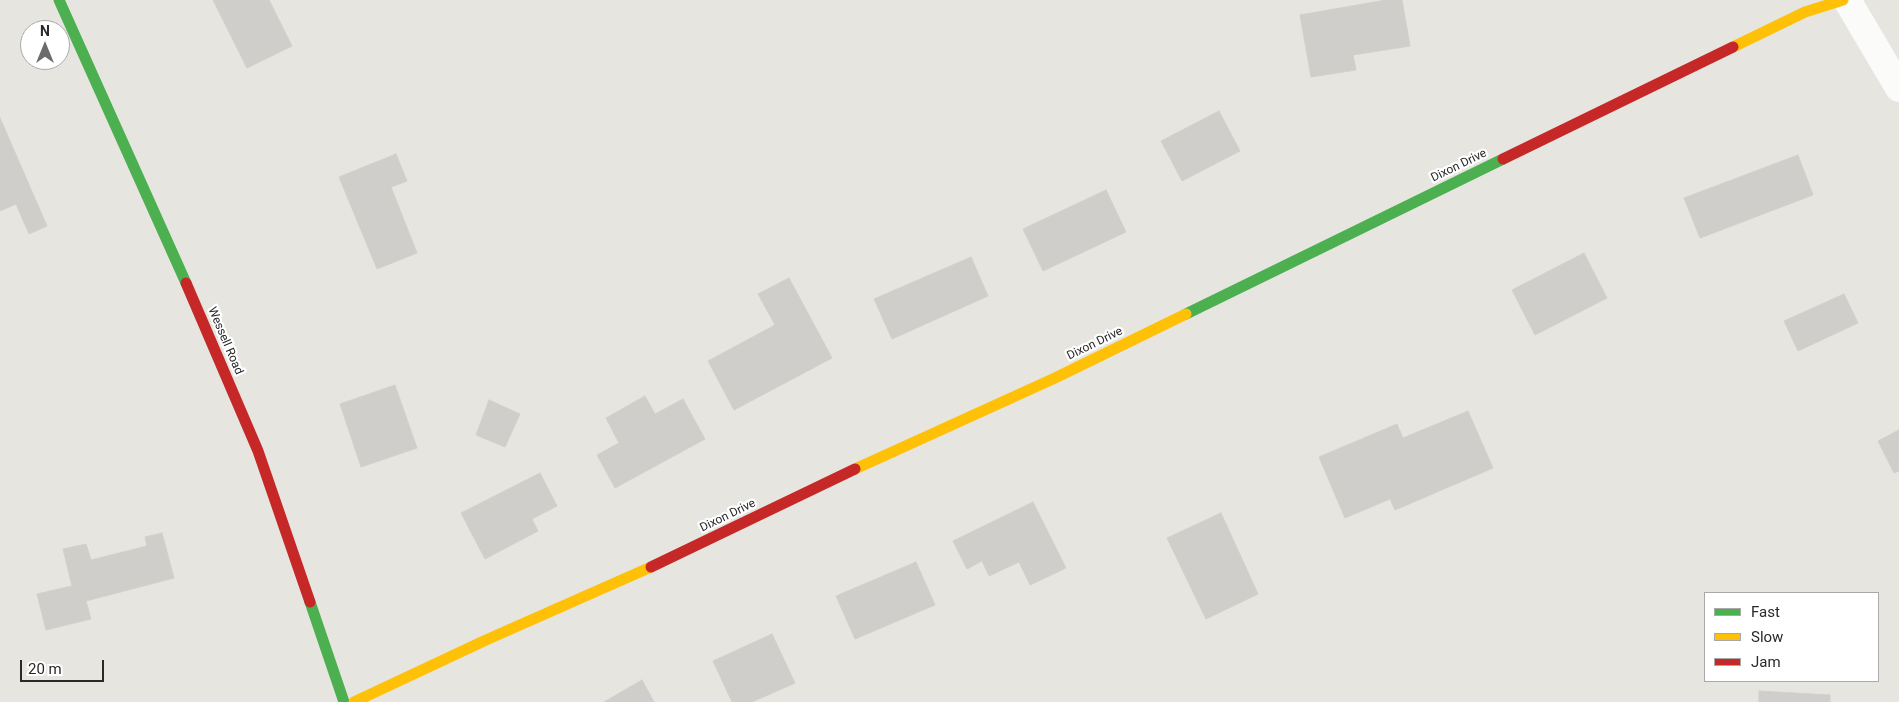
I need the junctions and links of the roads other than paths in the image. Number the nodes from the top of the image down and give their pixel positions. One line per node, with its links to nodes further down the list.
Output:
1 (59, 0): 4 (street, Wessell Road)
2 (1845, 0): 3 (street); 5 (street, Dixon Drive)
3 (1899, 88)
4 (344, 702)
5 (354, 702)

